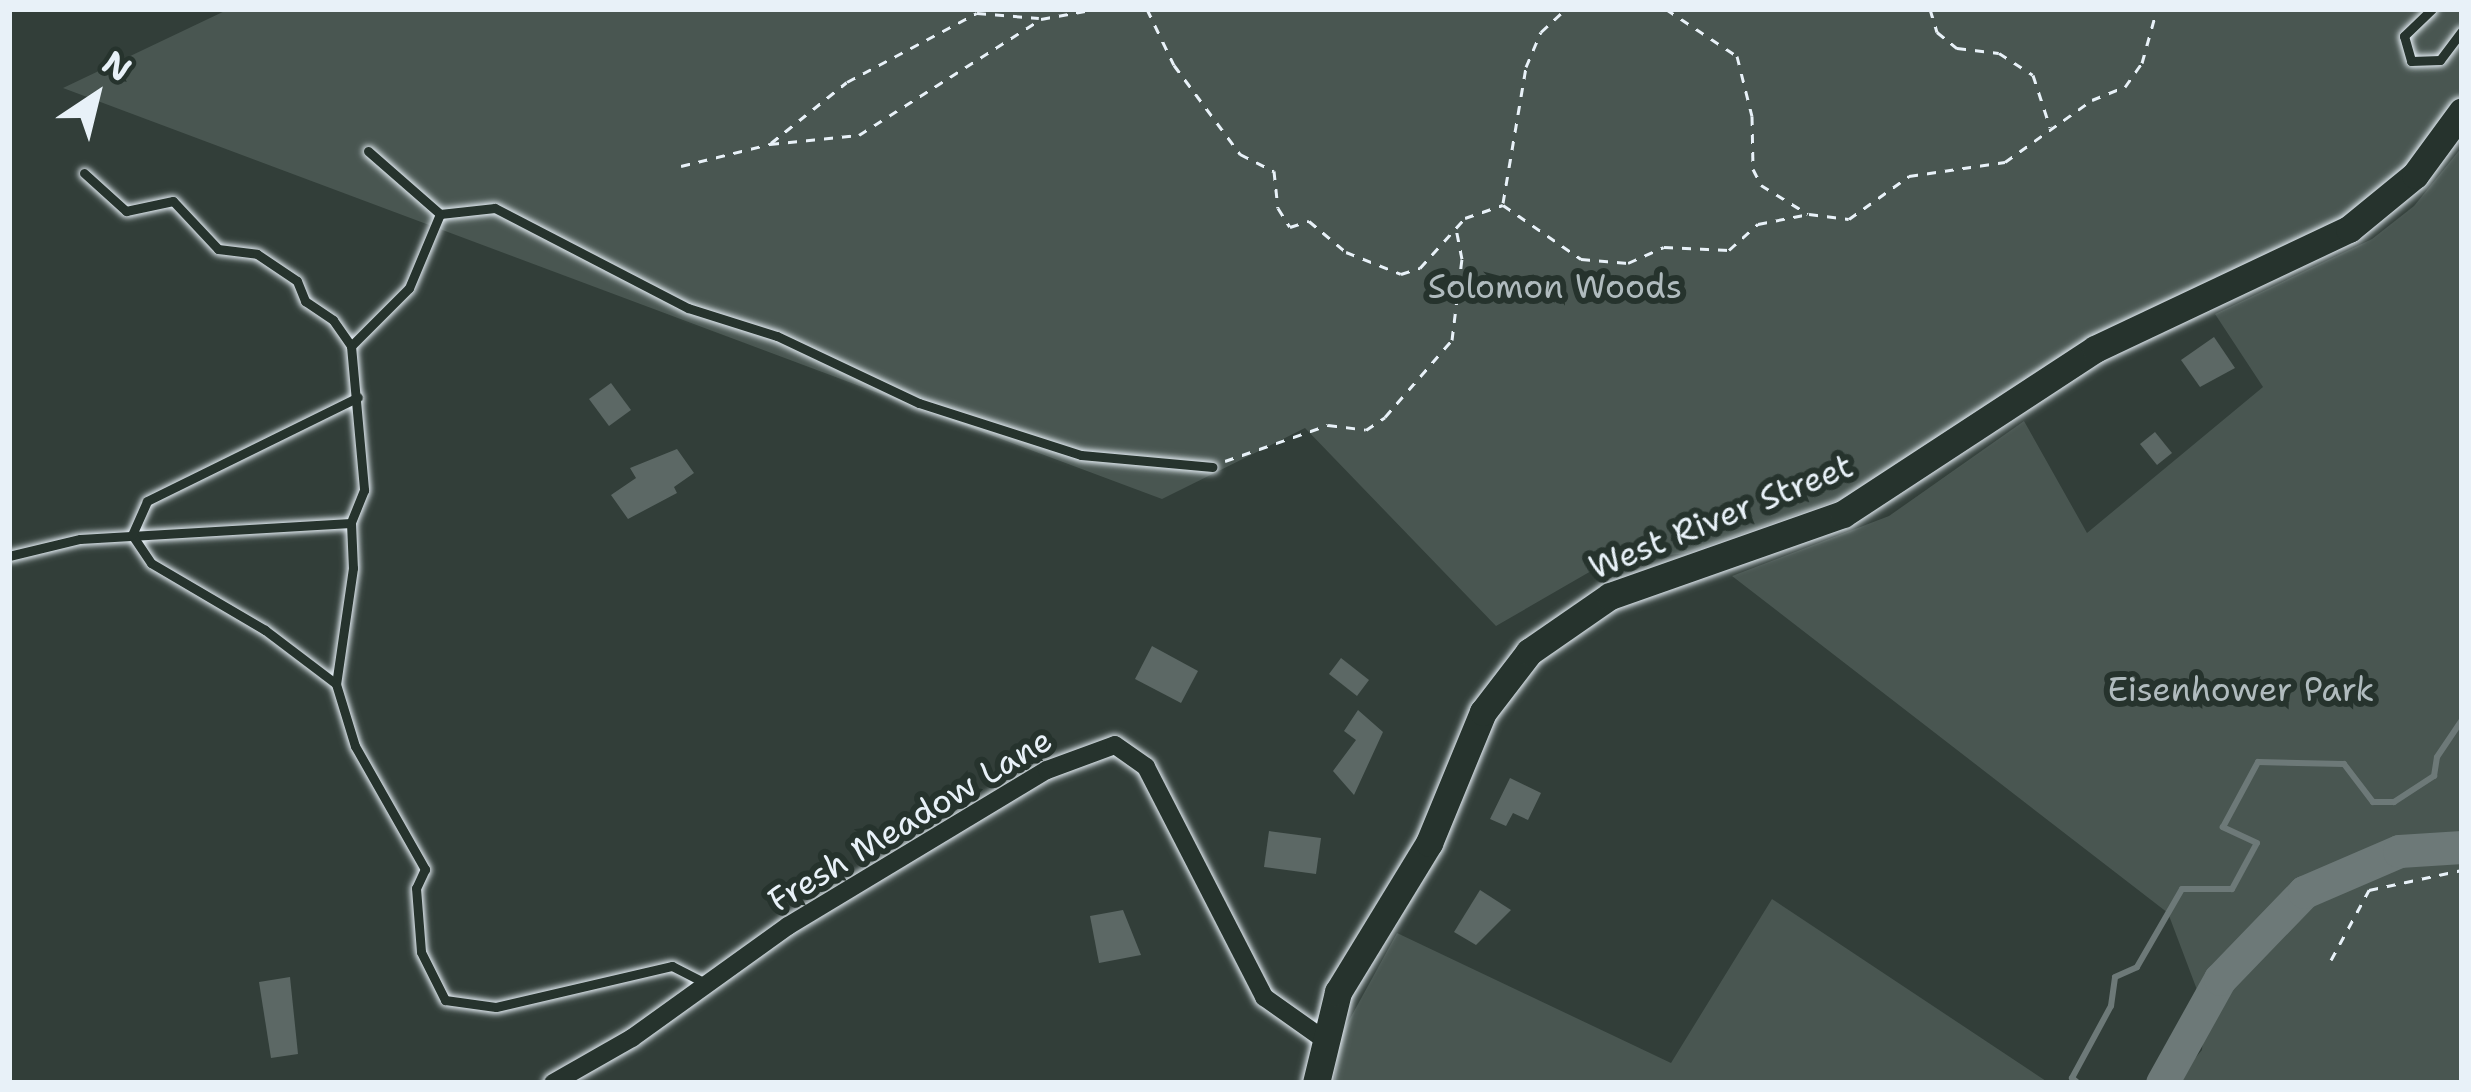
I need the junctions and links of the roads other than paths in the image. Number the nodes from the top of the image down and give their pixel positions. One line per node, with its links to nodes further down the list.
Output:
1 (2432, 9): 2 (lane)
2 (2462, 31)
3 (2462, 112): 15 (street, West River Street)
4 (368, 152): 6 (lane)
5 (84, 173): 7 (lane)
6 (440, 214): 7 (lane); 9 (lane)
7 (351, 346): 8 (lane)
8 (358, 397): 10 (lane); 11 (lane)
9 (1212, 467)
10 (350, 523): 11 (lane); 13 (lane)
11 (132, 535): 12 (lane); 13 (lane)
12 (9, 556)
13 (336, 684): 14 (lane)
14 (707, 984): 15 (street, Fresh Meadow Lane); 16 (street, Fresh Meadow Lane)
15 (1322, 1038): 17 (street, West River Street)
16 (553, 1083)
17 (1316, 1083)

